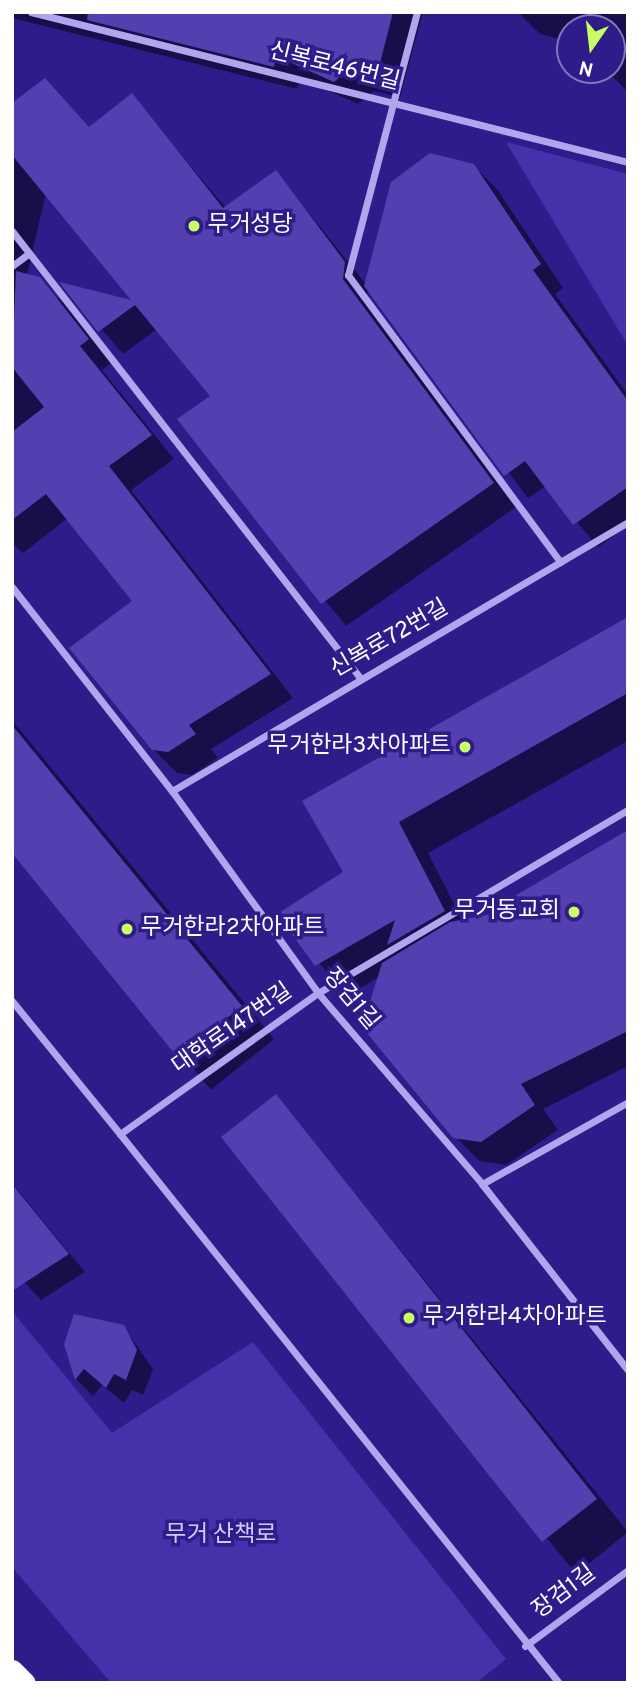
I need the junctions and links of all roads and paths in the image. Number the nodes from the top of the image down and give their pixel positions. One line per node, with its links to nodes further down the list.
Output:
1 (31, 12): 3 (street, 신복로46번길)
2 (417, 12): 3 (street)
3 (393, 103): 4 (street, 신복로46번길); 9 (street)
4 (628, 162)
5 (12, 231): 6 (street)
6 (29, 253): 7 (street); 11 (street)
7 (12, 266)
8 (628, 522): 9 (street, 신복로72번길)
9 (560, 562): 11 (street, 신복로72번길)
10 (12, 587): 12 (street, 장검1길)
11 (361, 679): 12 (street, 신복로72번길)
12 (172, 791): 14 (street, 장검1길)
13 (628, 810): 14 (street, 대학로147번길)
14 (318, 993): 17 (street, 대학로147번길); 18 (street, 장검1길)
15 (12, 1001): 17 (street)
16 (628, 1102): 18 (street)
17 (120, 1134): 22 (street)
18 (482, 1184): 19 (street, 장검1길)
19 (624, 1358): 20 (street, 장검1길)
20 (628, 1370)
21 (628, 1570): 22 (street, 장검1길)
22 (525, 1646): 25 (street)
23 (12, 1670): 24 (highway)
24 (25, 1683)
25 (559, 1683)

